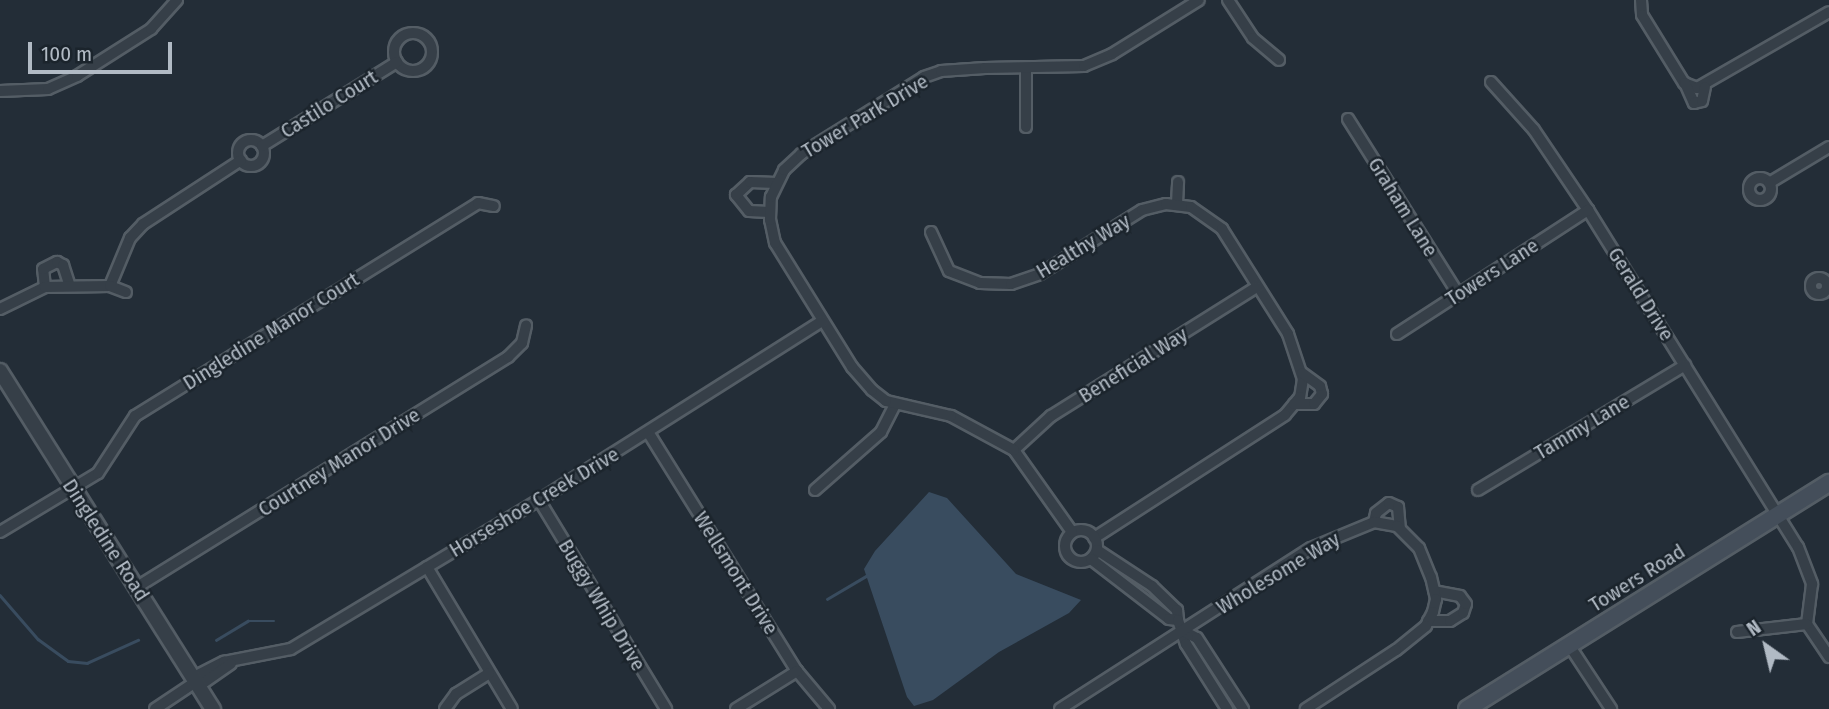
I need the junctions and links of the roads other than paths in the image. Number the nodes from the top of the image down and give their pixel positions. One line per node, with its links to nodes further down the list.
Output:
1 (177, 0): 10 (street)
2 (1199, 0): 8 (street, Tower Park Drive)
3 (1228, 0): 6 (street)
4 (1637, 2): 5 (street)
5 (1829, 12)
6 (1279, 60)
7 (397, 62): 13 (street, Castilo Court)
8 (1026, 70): 12 (street); 17 (street, Tower Park Drive)
9 (1491, 82): 21 (street, Gerald Drive)
10 (0, 91)
11 (1348, 119): 29 (street, Graham Lane)
12 (1026, 127)
13 (262, 146): 15 (street, Castilo Court); 15 (street, Castilo Court)
14 (1829, 147): 18 (street)
15 (241, 160): 25 (street, Castilo Court)
16 (1178, 182): 19 (street)
17 (776, 183): 22 (street, Tower Park Drive); 22 (street)
18 (1769, 183)
19 (1177, 204): 23 (street, Healthy Way); 26 (street)
20 (494, 206): 42 (street, Dingledine Manor Court)
21 (1588, 210): 29 (street, Towers Lane); 34 (street, Gerald Drive)
22 (769, 212): 31 (street, Tower Park Drive)
23 (931, 232)
24 (70, 286): 25 (street); 27 (street); 27 (street)
25 (110, 286): 28 (street)
26 (1257, 286): 36 (street); 40 (street, Beneficial Way)
27 (45, 287): 30 (street)
28 (126, 292)
29 (1458, 295): 33 (street, Towers Lane)
30 (0, 309)
31 (822, 321): 37 (street, Tower Park Drive); 39 (street, Horseshoe Creek Drive)
32 (526, 325): 54 (street, Courtney Manor Drive)
33 (1397, 334)
34 (1685, 365): 44 (street, Tammy Lane); 46 (street, Gerald Drive)
35 (0, 371): 42 (street, Dingledine Road)
36 (1302, 373): 38 (street); 38 (street)
37 (895, 404): 40 (street, Tower Park Drive); 43 (street)
38 (1294, 404): 51 (street)
39 (648, 432): 45 (street, Horseshoe Creek Drive); 62 (street, Wellsmont Drive)
40 (1014, 450): 50 (street, Tower Park Drive)
41 (1829, 483): 46 (main road, Towers Road)
42 (71, 487): 49 (street, Dingledine Manor Court); 54 (street, Dingledine Road)
43 (815, 490)
44 (1478, 490)
45 (539, 500): 53 (street, Horseshoe Creek Drive); 69 (street, Buggy Whip Drive)
46 (1778, 515): 57 (street, Gerald Drive); 60 (main road, Towers Road)
47 (1374, 522): 48 (street); 48 (street, Wholesome Way); 58 (street, Wholesome Way)
48 (1400, 528): 55 (street, Wholesome Way)
49 (0, 532)
50 (1072, 532): 51 (street); 52 (street)
51 (1094, 538): 52 (street)
52 (1094, 555): 58 (street)
53 (427, 567): 63 (street); 64 (street, Horseshoe Creek Drive)
54 (137, 587): 64 (street, Dingledine Road)
55 (1434, 591): 56 (street); 56 (street)
56 (1428, 621): 75 (street)
57 (1807, 624): 59 (street); 61 (street)
58 (1185, 632): 72 (street, Wholesome Way); 73 (street); 74 (street)
59 (1737, 632)
60 (1569, 645): 76 (main road, Towers Road); 77 (street)
61 (1829, 657)
62 (797, 671): 70 (street); 71 (street, Wellsmont Drive)
63 (489, 673): 67 (street); 68 (street)
64 (197, 682): 65 (street, Horseshoe Creek Drive); 66 (street, Dingledine Road)
65 (155, 709)
66 (213, 709)
67 (444, 709)
68 (512, 709)
69 (666, 709)
70 (736, 709)
71 (829, 709)
72 (1060, 709)
73 (1227, 709)
74 (1243, 709)
75 (1306, 709)
76 (1467, 709)
77 (1612, 709)

